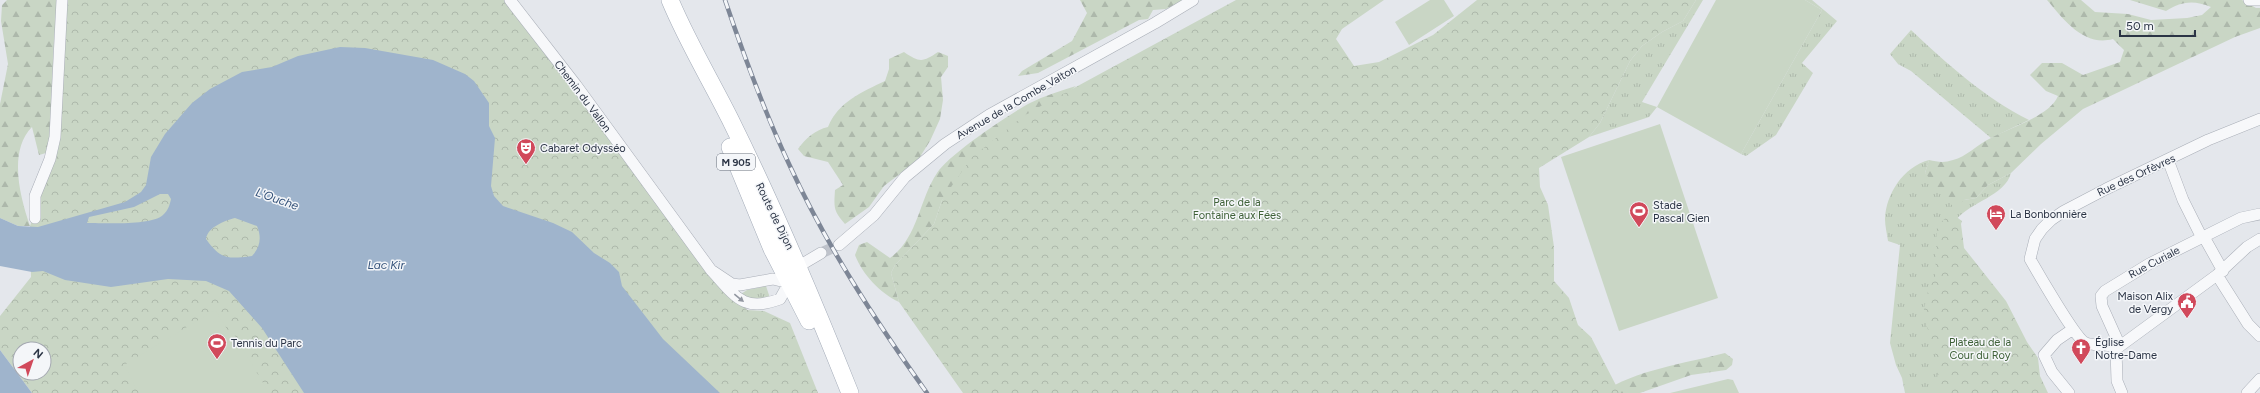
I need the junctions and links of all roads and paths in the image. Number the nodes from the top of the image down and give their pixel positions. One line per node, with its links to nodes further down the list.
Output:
1 (62, 0): 12 (street)
2 (510, 0): 18 (street, Chemin du Vallon)
3 (670, 0): 7 (main road, Route de Dijon / M 905)
4 (1194, 0): 15 (street, Avenue de la Combe Valton)
5 (2249, 0): 6 (street)
6 (2260, 0)
7 (687, 39): 9 (main road, Route de Dijon / M 905); 17 (main road, Route de Dijon / M 905)
8 (2260, 119): 10 (street, Rue des Orfèvres)
9 (729, 144): 17 (main road, Route de Dijon / M 905); 20 (main road, Route de Dijon / M 905)
10 (2168, 160): 13 (street); 22 (street, Rue des Orfèvres)
11 (2260, 214): 13 (street, Rue Curiale)
12 (35, 218)
13 (2203, 237): 19 (street); 24 (street, Rue Curiale)
14 (2260, 239): 19 (street)
15 (839, 245)
16 (821, 253): 17 (street)
17 (799, 266): 20 (main road); 21 (main road, M 905)
18 (711, 270): 20 (street, Chemin du Vallon); 20 (street, Chemin du Vallon, one-way to 20)
19 (2220, 273): 23 (street); 24 (street)
20 (789, 283): 21 (main road, M 905); 26 (main road, M 905)
21 (819, 318): 27 (main road, M 905)
22 (2073, 329): 24 (street); 28 (street)
23 (2260, 336)
24 (2118, 347): 29 (street)
25 (2260, 379): 30 (street)
26 (839, 393)
27 (850, 393)
28 (2069, 393)
29 (2122, 393)
30 (2247, 393)

